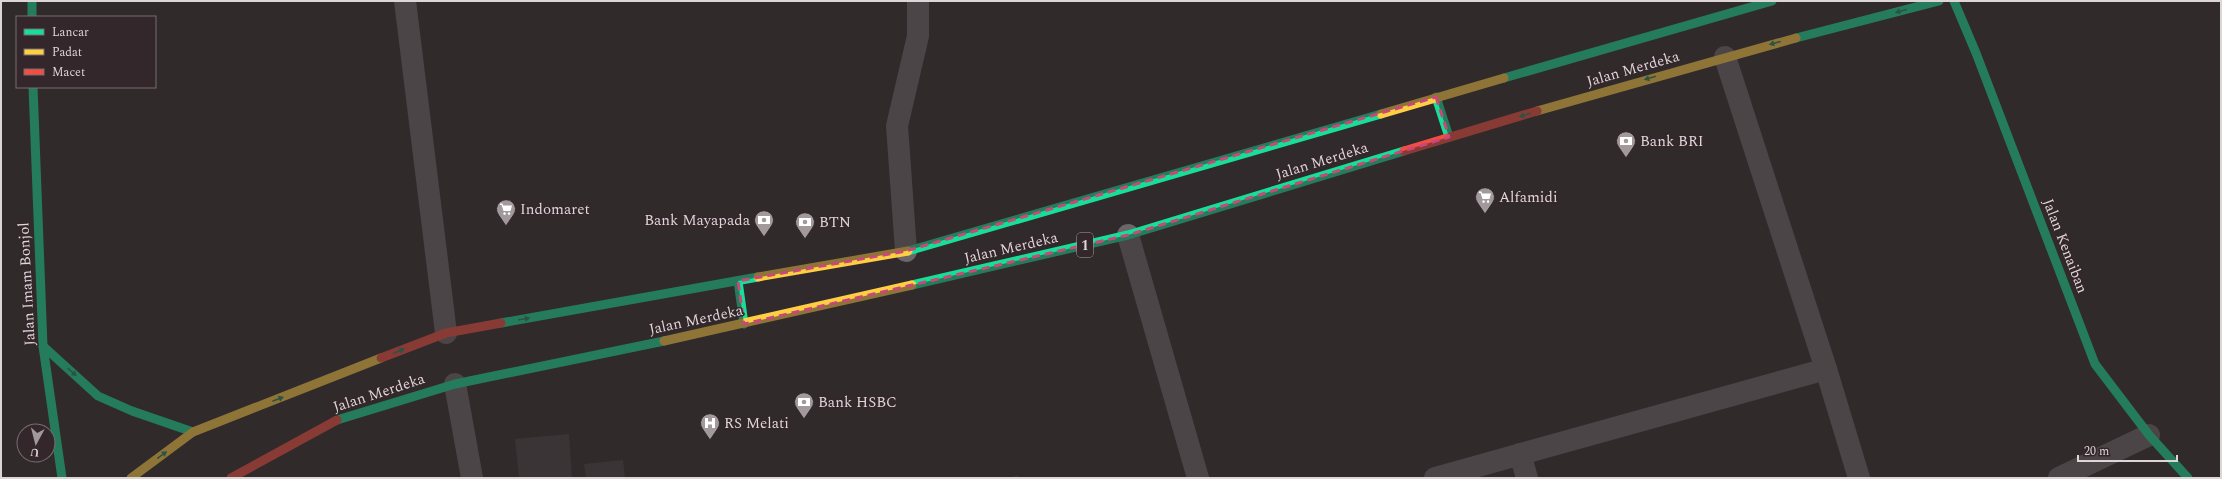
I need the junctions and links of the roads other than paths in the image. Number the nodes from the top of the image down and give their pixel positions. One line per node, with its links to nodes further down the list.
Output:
1 (32, 1): 7 (main road)
2 (405, 1): 16 (street)
3 (918, 1): 13 (street)
4 (1772, 1): 10 (main road, Jalan Merdeka)
5 (1939, 1): 8 (main road, Jalan Merdeka / 1, one-way to 8)
6 (1954, 1): 21 (main road, Jalan Kenaiban)
7 (32, 16)
8 (1724, 56): 11 (main road, Jalan Merdeka / 1, one-way to 11); 18 (street)
9 (33, 88): 17 (main road, Jalan Imam Bonjol)
10 (1436, 97): 11 (main road); 13 (main road, Jalan Merdeka)
11 (1449, 137): 12 (main road, Jalan Merdeka / 1)
12 (1128, 235): 15 (main road, Jalan Merdeka / 1); 27 (street)
13 (906, 251): 14 (main road, Jalan Merdeka)
14 (738, 281): 15 (main road); 16 (main road, Jalan Merdeka, one-way to 14)
15 (744, 324): 19 (main road, Jalan Merdeka / 1)
16 (446, 333): 20 (main road, Jalan Merdeka, one-way to 16)
17 (43, 346): 20 (main road, one-way to 20); 23 (main road, Jalan Imam Bonjol)
18 (1826, 369): 22 (street); 30 (street)
19 (455, 384): 25 (main road, Jalan Merdeka / 1); 26 (street)
20 (193, 432): 24 (main road, Jalan Merdeka, one-way to 20)
21 (2149, 435): 31 (street); 32 (main road, Jalan Kenaiban)
22 (1520, 454): 28 (street); 29 (street)
23 (62, 478)
24 (130, 478)
25 (231, 478)
26 (472, 478)
27 (1198, 478)
28 (1435, 478)
29 (1528, 478)
30 (1859, 478)
31 (2059, 478)
32 (2188, 478)

